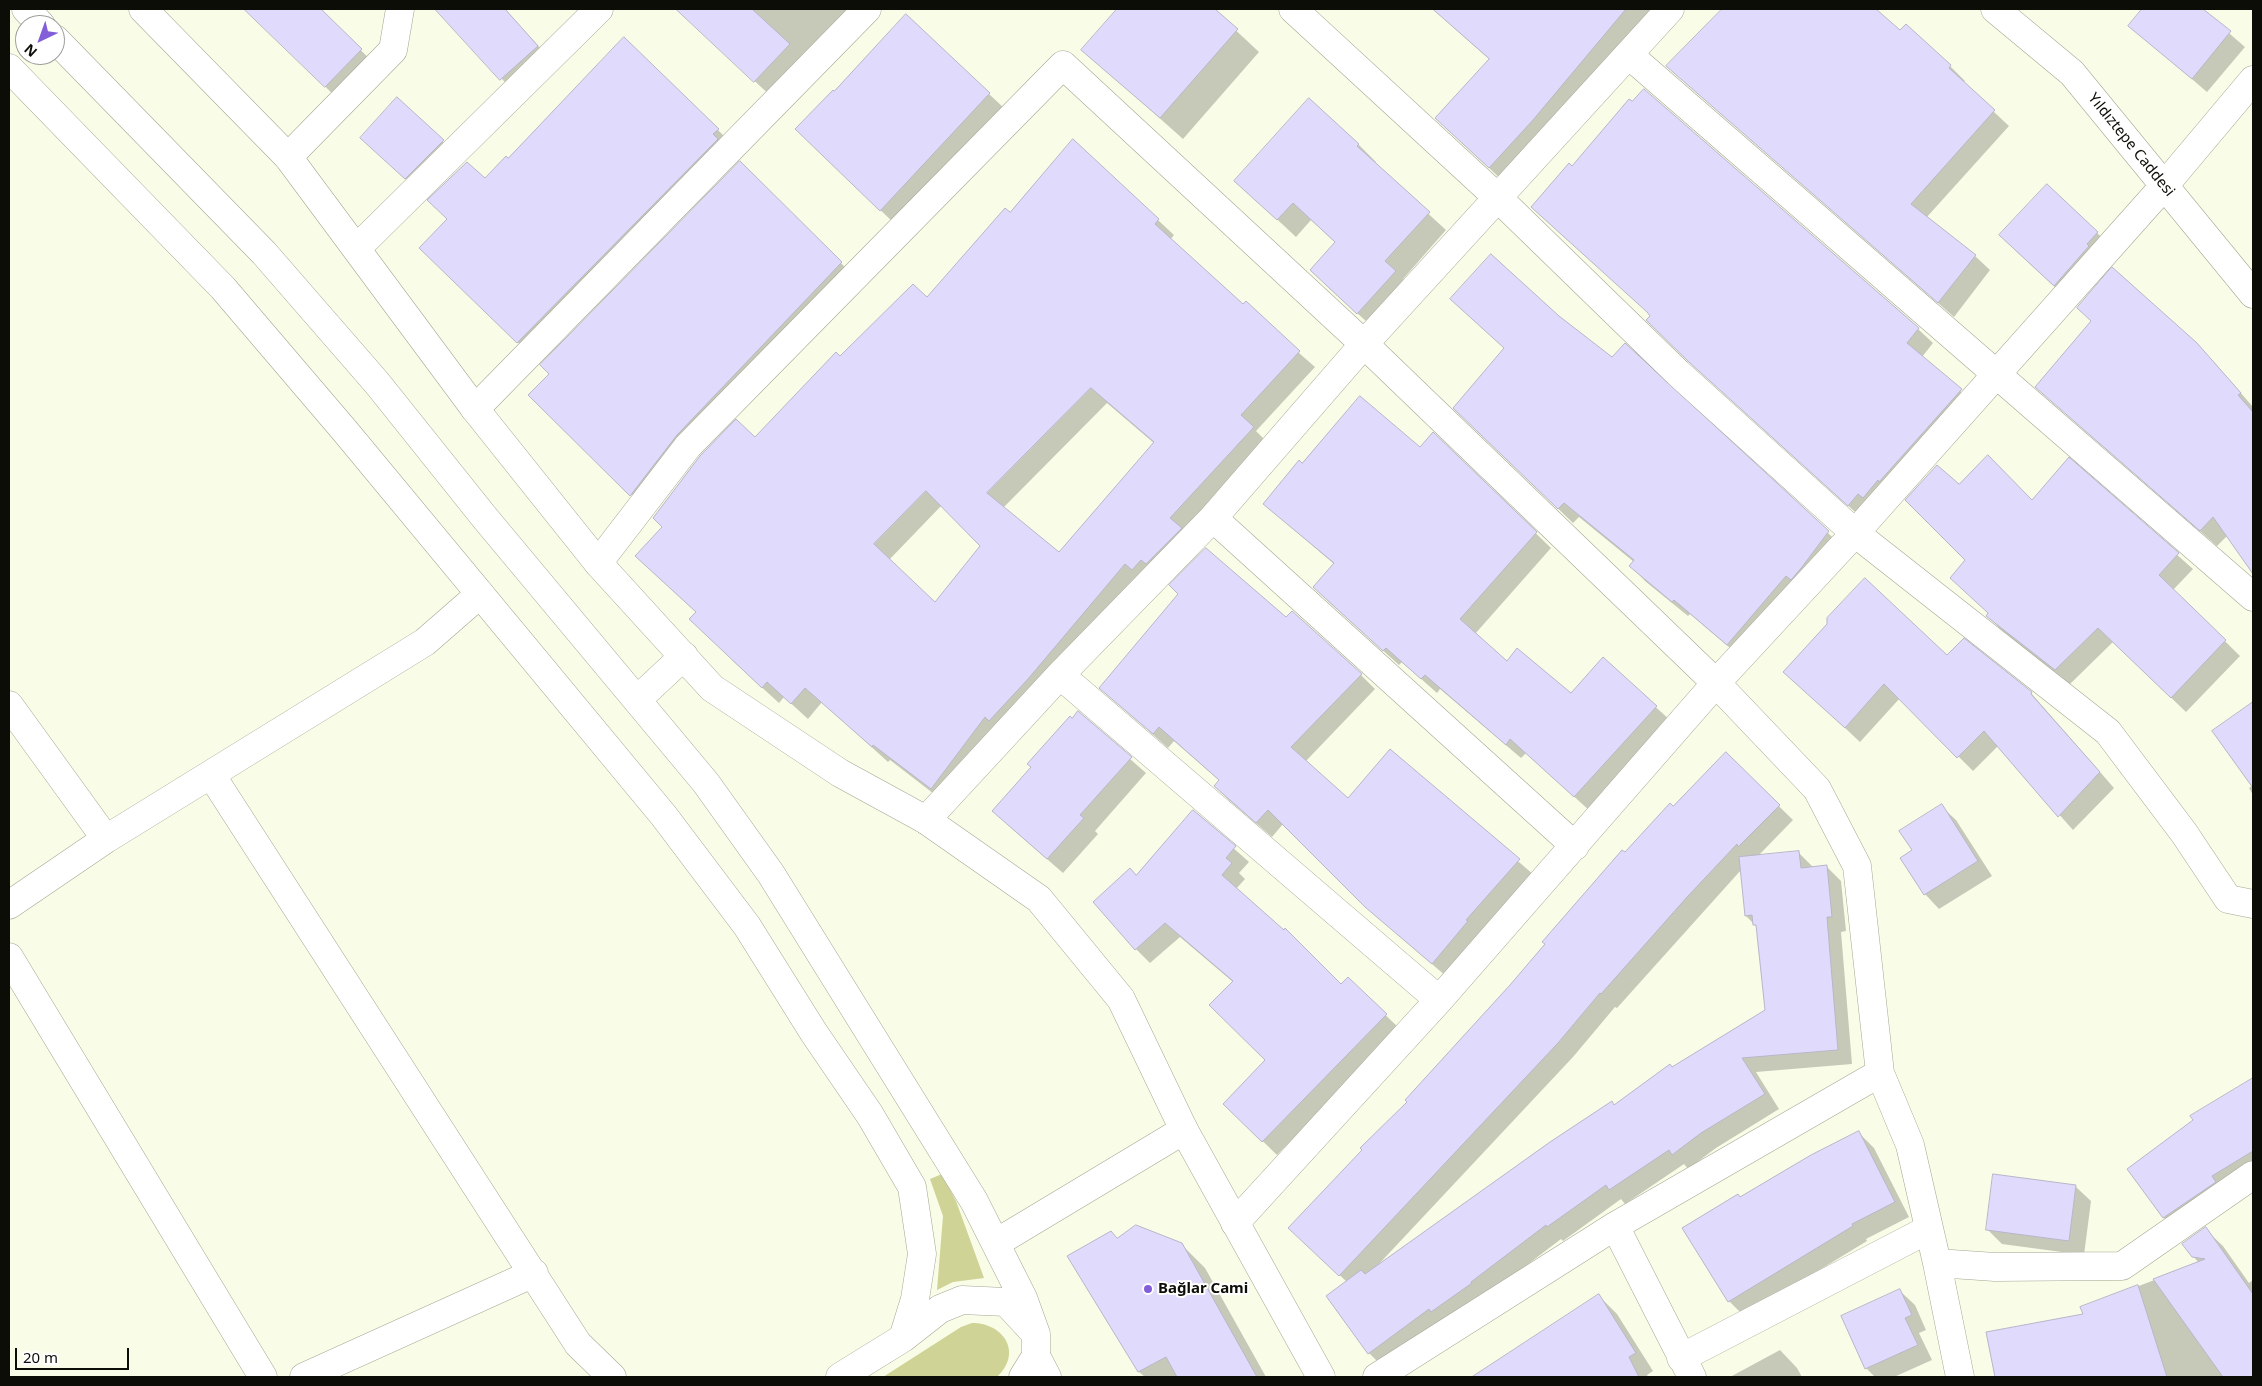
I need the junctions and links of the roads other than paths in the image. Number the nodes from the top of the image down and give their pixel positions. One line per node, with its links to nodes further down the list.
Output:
1 (400, 9): 12 (street)
2 (599, 9): 15 (street)
3 (868, 9): 19 (street)
4 (1294, 9): 14 (street)
5 (1670, 9): 9 (street)
6 (1995, 9): 13 (street, Yıldıztepe Caddesi)
7 (149, 11): 12 (street)
8 (65, 49): 28 (street)
9 (1629, 55): 14 (street); 18 (street)
10 (9, 68): 23 (street)
11 (2253, 80): 13 (street)
12 (288, 158): 15 (street)
13 (2164, 186): 16 (street, Yıldıztepe Caddesi); 18 (street)
14 (1497, 197): 17 (street); 21 (street)
15 (357, 248): 19 (street)
16 (2253, 294)
17 (1364, 344): 20 (street); 22 (street); 27 (street)
18 (1997, 374): 21 (street); 24 (street)
19 (475, 409): 22 (street)
20 (1213, 518): 26 (street); 33 (street)
21 (1855, 533): 27 (street); 34 (street)
22 (598, 563): 25 (street)
23 (480, 594): 30 (street); 47 (street)
24 (2253, 597)
25 (684, 656): 28 (street); 31 (street)
26 (1060, 675): 31 (street); 37 (street)
27 (1716, 683): 33 (street); 38 (street)
28 (638, 700): 44 (street)
29 (9, 705): 32 (street)
30 (212, 776): 32 (street); 46 (street)
31 (926, 820): 39 (street)
32 (106, 839): 35 (street)
33 (1575, 846): 37 (street)
34 (2253, 904)
35 (9, 905)
36 (9, 957): 51 (street)
37 (1440, 1000): 41 (street)
38 (1880, 1073): 42 (street); 43 (street)
39 (1184, 1130): 41 (street); 44 (street)
40 (2253, 1175): 45 (street)
41 (1235, 1223): 56 (street)
42 (1615, 1226): 50 (street); 57 (street)
43 (1929, 1229): 45 (street); 50 (street)
44 (996, 1243): 49 (street)
45 (1937, 1262): 58 (street)
46 (534, 1272): 48 (street); 52 (street)
47 (903, 1338): 49 (street); 55 (street)
48 (578, 1344): 53 (street); 54 (street)
49 (1036, 1361)
50 (1686, 1367)
51 (263, 1377)
52 (304, 1377)
53 (583, 1377)
54 (612, 1377)
55 (840, 1377)
56 (1321, 1377)
57 (1377, 1377)
58 (1960, 1377)

